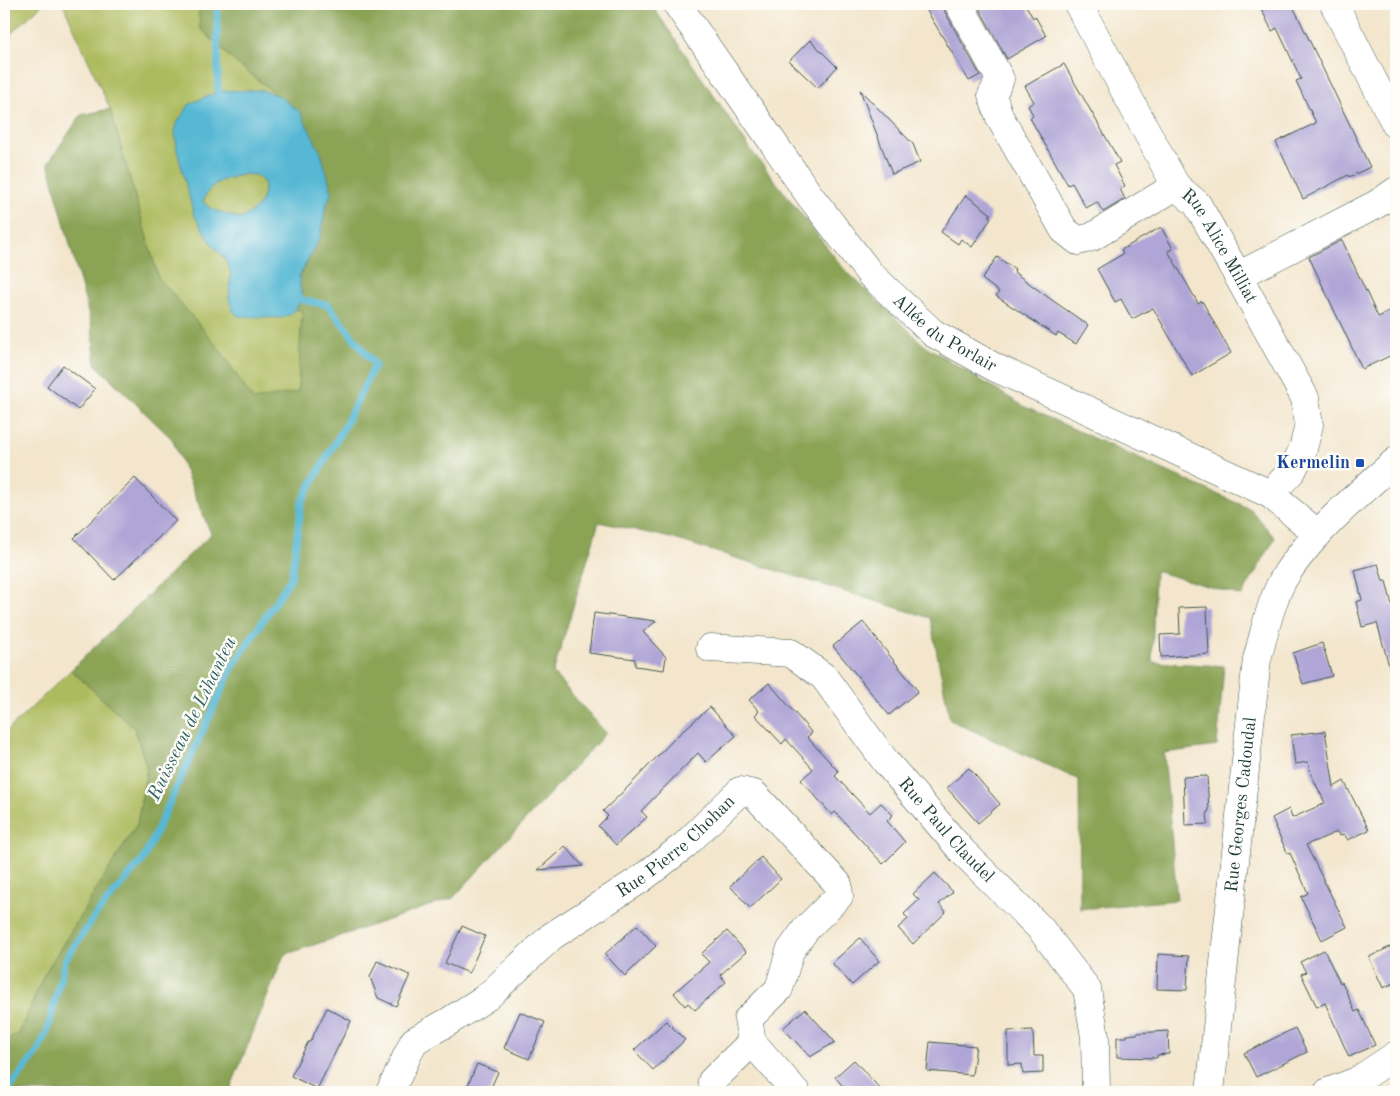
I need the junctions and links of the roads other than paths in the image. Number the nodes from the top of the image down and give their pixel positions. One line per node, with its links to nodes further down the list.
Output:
1 (677, 4): 10 (street, Allée du Porlair)
2 (959, 4): 6 (street)
3 (1078, 4): 6 (street, Rue Alice Milliat)
4 (1334, 4): 5 (street)
5 (1396, 125)
6 (1176, 186): 8 (street, Rue Alice Milliat)
7 (1396, 191): 8 (street)
8 (1238, 276): 10 (street, Rue Alice Milliat)
9 (1396, 461): 11 (street, Rue Georges Cadoudal)
10 (1270, 494): 11 (street, Allée du Porlair)
11 (1318, 534): 19 (street, Rue Georges Cadoudal)
12 (710, 648): 18 (street, Rue Paul Claudel)
13 (752, 1042): 15 (street); 16 (street, Rue Pierre Chohan); 17 (street)
14 (1396, 1055): 20 (street)
15 (712, 1081)
16 (390, 1092)
17 (796, 1092)
18 (1096, 1092)
19 (1210, 1092)
20 (1328, 1092)

